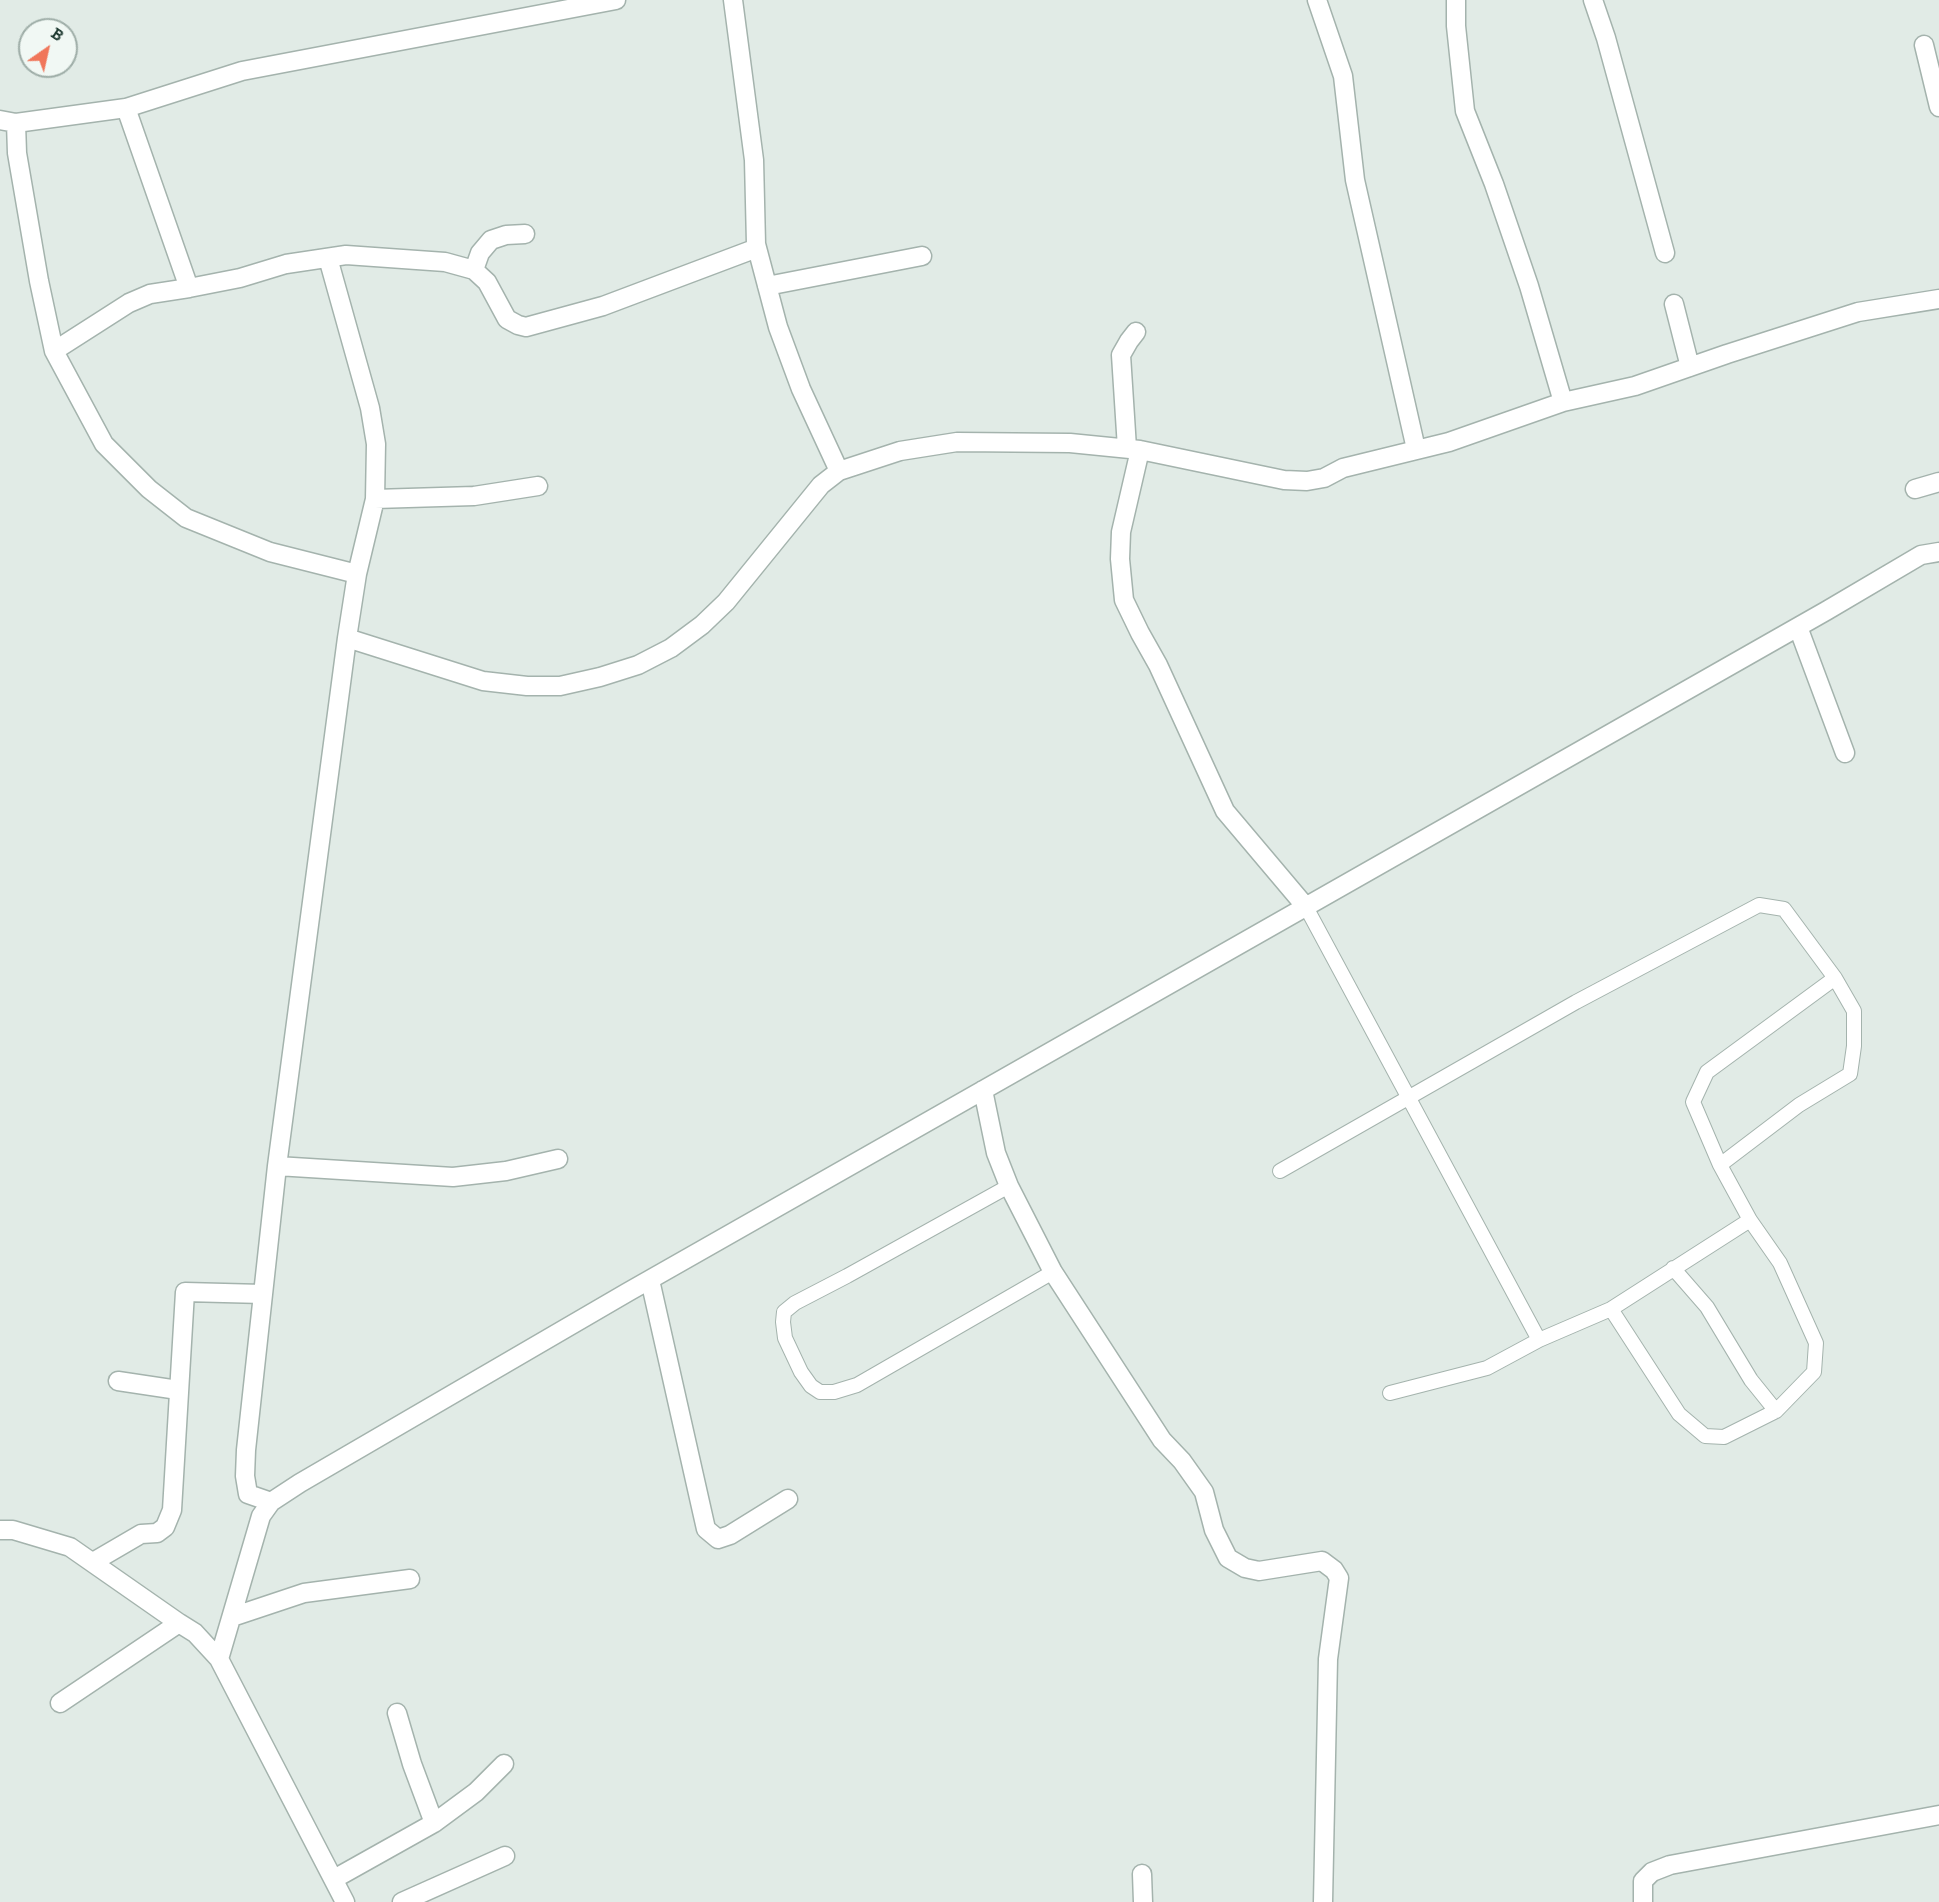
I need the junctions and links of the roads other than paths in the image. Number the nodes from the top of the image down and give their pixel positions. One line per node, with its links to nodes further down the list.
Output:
1 (616, 0): 8 (street)
2 (733, 0): 11 (street)
3 (1317, 0): 25 (street)
4 (1456, 0): 23 (street)
5 (1593, 0): 12 (street)
6 (1924, 45): 7 (street)
7 (1939, 107)
8 (126, 108): 9 (street); 17 (street)
9 (8, 122): 21 (street)
10 (525, 234): 15 (street)
11 (757, 248): 15 (street); 16 (street)
12 (1665, 253)
13 (922, 256): 16 (street)
14 (328, 258): 15 (street); 17 (street); 30 (street)
15 (474, 270)
16 (767, 286): 26 (street)
17 (189, 288): 21 (street)
18 (1939, 299): 22 (street)
19 (1674, 304): 22 (street)
20 (1136, 332): 24 (street)
21 (54, 351): 32 (street)
22 (1690, 367): 23 (street)
23 (1563, 402): 25 (street)
24 (1133, 449): 25 (street); 26 (street); 36 (street)
25 (1416, 449)
26 (839, 471): 34 (street)
27 (1939, 482): 29 (street)
28 (538, 486): 30 (street)
29 (1915, 489)
30 (375, 499): 32 (street)
31 (1939, 552): 33 (street)
32 (357, 574): 34 (street)
33 (1798, 627): 35 (street); 36 (street)
34 (347, 638): 42 (street)
35 (1845, 753)
36 (1305, 907): 38 (street); 39 (lane)
37 (1835, 978): 39 (lane); 41 (lane); 41 (lane)
38 (983, 1090): 44 (street); 48 (street)
39 (1410, 1098): 43 (lane); 51 (lane)
40 (558, 1159): 42 (street)
41 (1720, 1165): 45 (lane)
42 (277, 1166): 49 (street)
43 (1280, 1172)
44 (1009, 1186): 47 (street); 47 (lane)
45 (1750, 1220): 46 (lane); 55 (lane)
46 (1673, 1268): 50 (lane); 55 (lane)
47 (1053, 1272): 75 (street)
48 (650, 1280): 56 (street); 57 (street)
49 (263, 1294): 53 (street); 57 (street)
50 (1611, 1309): 51 (lane); 55 (lane)
51 (1539, 1340): 54 (lane)
52 (117, 1381): 53 (street)
53 (178, 1390): 59 (street)
54 (1390, 1393)
55 (1776, 1412)
56 (788, 1499)
57 (271, 1503): 61 (street)
58 (0, 1530): 59 (street)
59 (93, 1562): 62 (street)
60 (410, 1580): 61 (street)
61 (232, 1617): 63 (street)
62 (179, 1623): 63 (street); 64 (street)
63 (219, 1659): 71 (street)
64 (60, 1704)
65 (397, 1713): 68 (street)
66 (504, 1764): 68 (street)
67 (1939, 1815): 76 (street)
68 (434, 1823): 71 (street)
69 (505, 1856): 73 (street)
70 (1142, 1874): 74 (street)
71 (334, 1879): 72 (street)
72 (345, 1902)
73 (402, 1902)
74 (1143, 1902)
75 (1323, 1902)
76 (1643, 1902)

